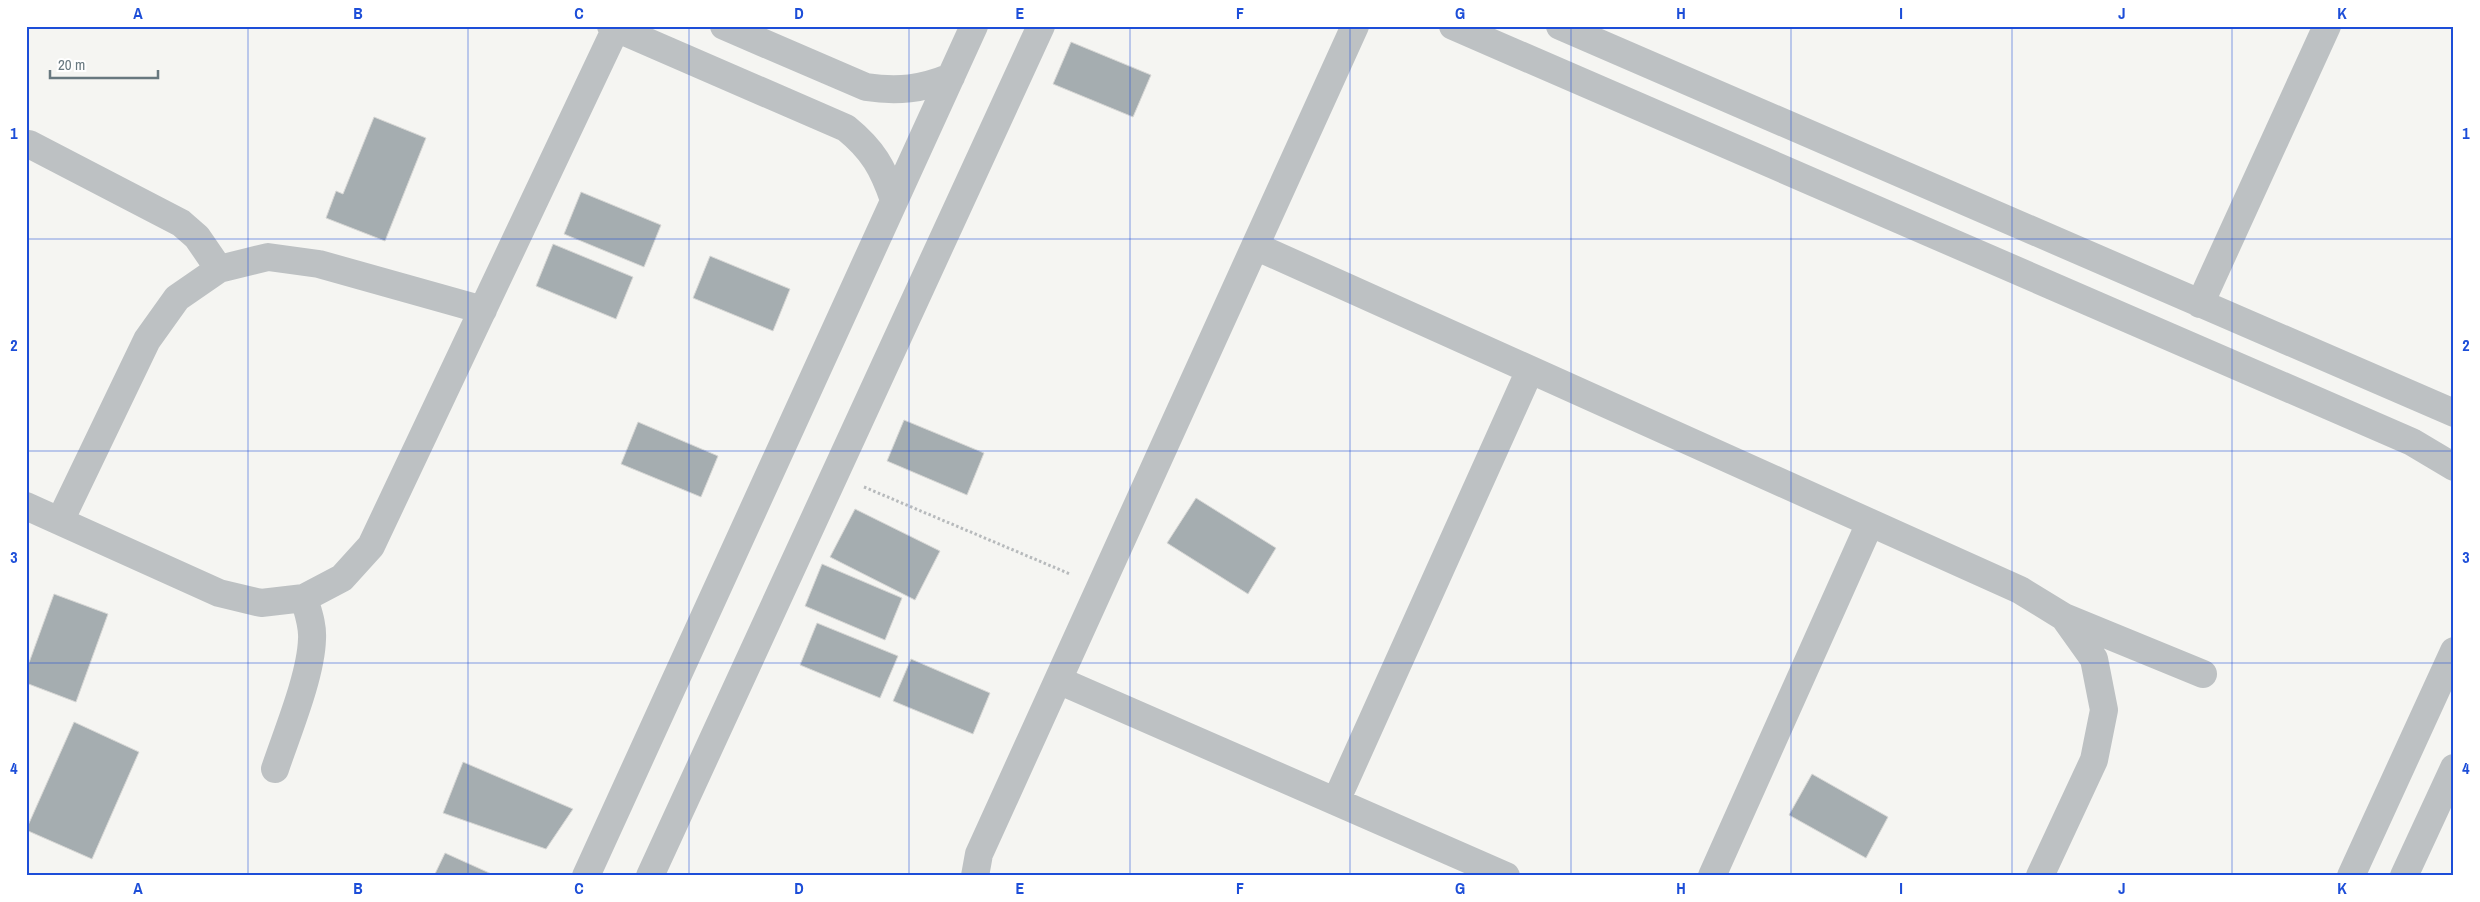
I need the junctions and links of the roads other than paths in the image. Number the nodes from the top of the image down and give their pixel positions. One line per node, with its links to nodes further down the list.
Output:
1 (724, 26): 9 (street)
2 (974, 26): 9 (street)
3 (1041, 26): 31 (street)
4 (1355, 26): 12 (street)
5 (1453, 26): 18 (street)
6 (1560, 26): 14 (street)
7 (2327, 26): 14 (street)
8 (614, 27): 11 (street); 15 (street)
9 (951, 77): 11 (street)
10 (30, 144): 13 (street)
11 (894, 200): 30 (street)
12 (1255, 246): 16 (street); 26 (street)
13 (219, 269): 15 (street); 20 (street)
14 (2200, 304): 17 (street)
15 (483, 310): 22 (street)
16 (1530, 370): 21 (street); 29 (street)
17 (2454, 413)
18 (2454, 468)
19 (26, 506): 20 (street)
20 (60, 521): 22 (street)
21 (1870, 523): 23 (street); 34 (street)
22 (304, 598): 28 (street)
23 (2064, 617): 25 (street); 35 (street)
24 (2454, 651): 36 (street)
25 (2203, 674)
26 (1058, 680): 29 (street); 32 (street)
27 (2454, 768): 37 (street)
28 (275, 769)
29 (1336, 801): 33 (street)
30 (586, 876)
31 (650, 876)
32 (974, 876)
33 (1506, 876)
34 (1712, 876)
35 (2040, 876)
36 (2351, 876)
37 (2404, 876)

